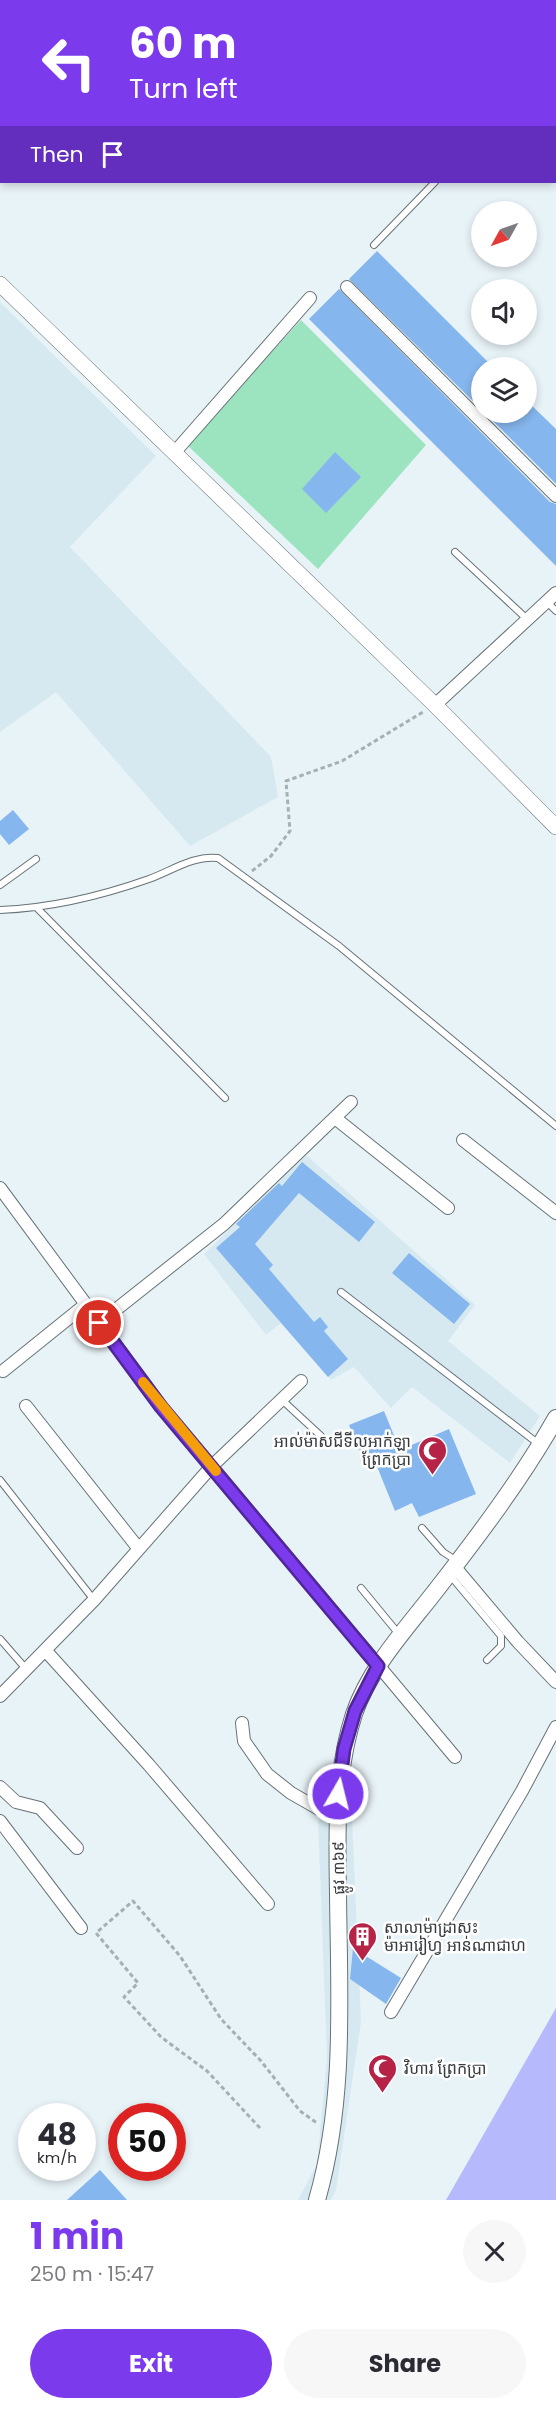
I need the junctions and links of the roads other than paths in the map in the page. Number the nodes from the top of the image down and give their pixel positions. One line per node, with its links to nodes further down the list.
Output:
1 (434, 183): 2 (lane)
2 (374, 245)
3 (0, 284): 6 (street)
4 (347, 287): 7 (street)
5 (310, 298): 6 (street)
6 (174, 453): 12 (street)
7 (556, 496)
8 (455, 552): 11 (lane)
9 (551, 597): 10 (lane); 11 (street)
10 (556, 611)
11 (527, 620): 12 (street)
12 (435, 705): 13 (street)
13 (556, 827)
14 (36, 859): 15 (lane)
15 (0, 885)
16 (38, 909): 17 (lane); 18 (lane); 21 (lane)
17 (0, 910)
18 (225, 1098)
19 (351, 1101): 20 (street)
20 (335, 1118): 24 (street); 28 (street)
21 (556, 1126)
22 (462, 1140): 25 (street)
23 (0, 1188): 27 (street)
24 (448, 1208)
25 (556, 1213)
26 (341, 1292): 35 (lane)
27 (85, 1305): 28 (street); 29 (street)
28 (99, 1323): 36 (street)
29 (3, 1371)
30 (301, 1381): 31 (street)
31 (281, 1399): 34 (lane); 36 (street)
32 (26, 1406): 39 (street)
33 (556, 1418): 35 (main road, ផ្លូវ ៣៦៩)
34 (321, 1436)
35 (540, 1446): 40 (main road, ផ្លូវ ៣៦៩)
36 (212, 1466): 39 (street); 47 (street)
37 (0, 1480): 42 (lane)
38 (422, 1528): 40 (lane)
39 (139, 1549): 42 (street)
40 (454, 1567): 43 (main road, ផ្លូវ ៣៦៩); 46 (lane); 49 (street)
41 (361, 1588): 43 (lane)
42 (94, 1600): 45 (street)
43 (401, 1636): 47 (main road, ផ្លូវ ៣៦៩)
44 (0, 1639): 48 (lane)
45 (45, 1650): 48 (street); 58 (street)
46 (487, 1660)
47 (378, 1666): 53 (street); 55 (main road, ផ្លូវ ៣៦៩)
48 (27, 1670): 50 (street)
49 (556, 1682)
50 (0, 1696)
51 (242, 1723): 55 (street)
52 (556, 1727): 60 (street)
53 (455, 1756)
54 (0, 1787): 57 (street)
55 (337, 1808): 61 (main road, ផ្លូវ ៣៦៩)
56 (0, 1821): 59 (street)
57 (77, 1848)
58 (268, 1904)
59 (81, 1928)
60 (391, 2012)
61 (317, 2200)

